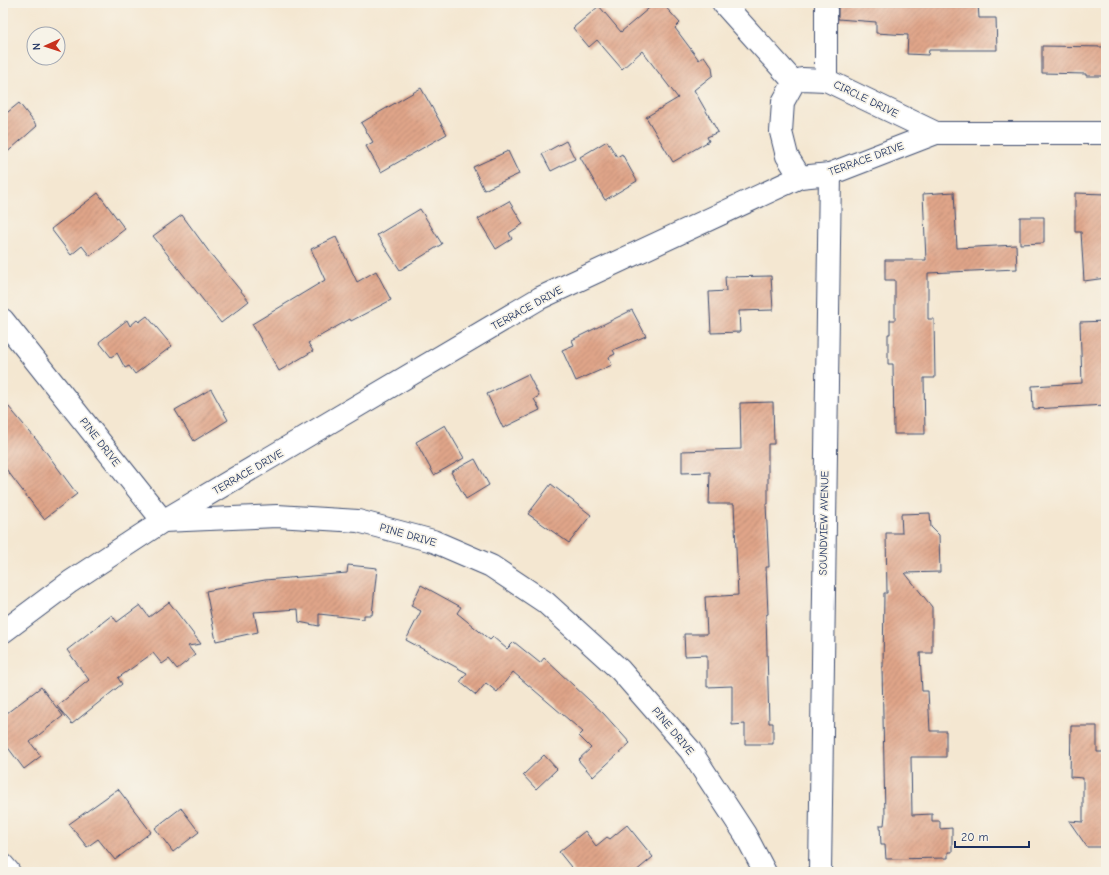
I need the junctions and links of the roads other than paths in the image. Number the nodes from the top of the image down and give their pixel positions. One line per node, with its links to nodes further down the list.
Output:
1 (723, 3): 4 (street)
2 (826, 3): 3 (street)
3 (826, 80): 4 (street, CIRCLE DRIVE); 5 (street, CIRCLE DRIVE)
4 (794, 82): 8 (street)
5 (936, 133): 6 (street, TERRACE DRIVE); 7 (street, TERRACE DRIVE)
6 (1106, 133)
7 (830, 174): 8 (street, TERRACE DRIVE); 15 (street, SOUNDVIEW AVENUE)
8 (800, 177): 10 (street, TERRACE DRIVE)
9 (3, 320): 10 (street, PINE DRIVE)
10 (163, 521): 11 (street, TERRACE DRIVE); 14 (street, PINE DRIVE)
11 (3, 632)
12 (3, 865): 13 (street)
13 (8, 872)
14 (765, 872)
15 (820, 872)

